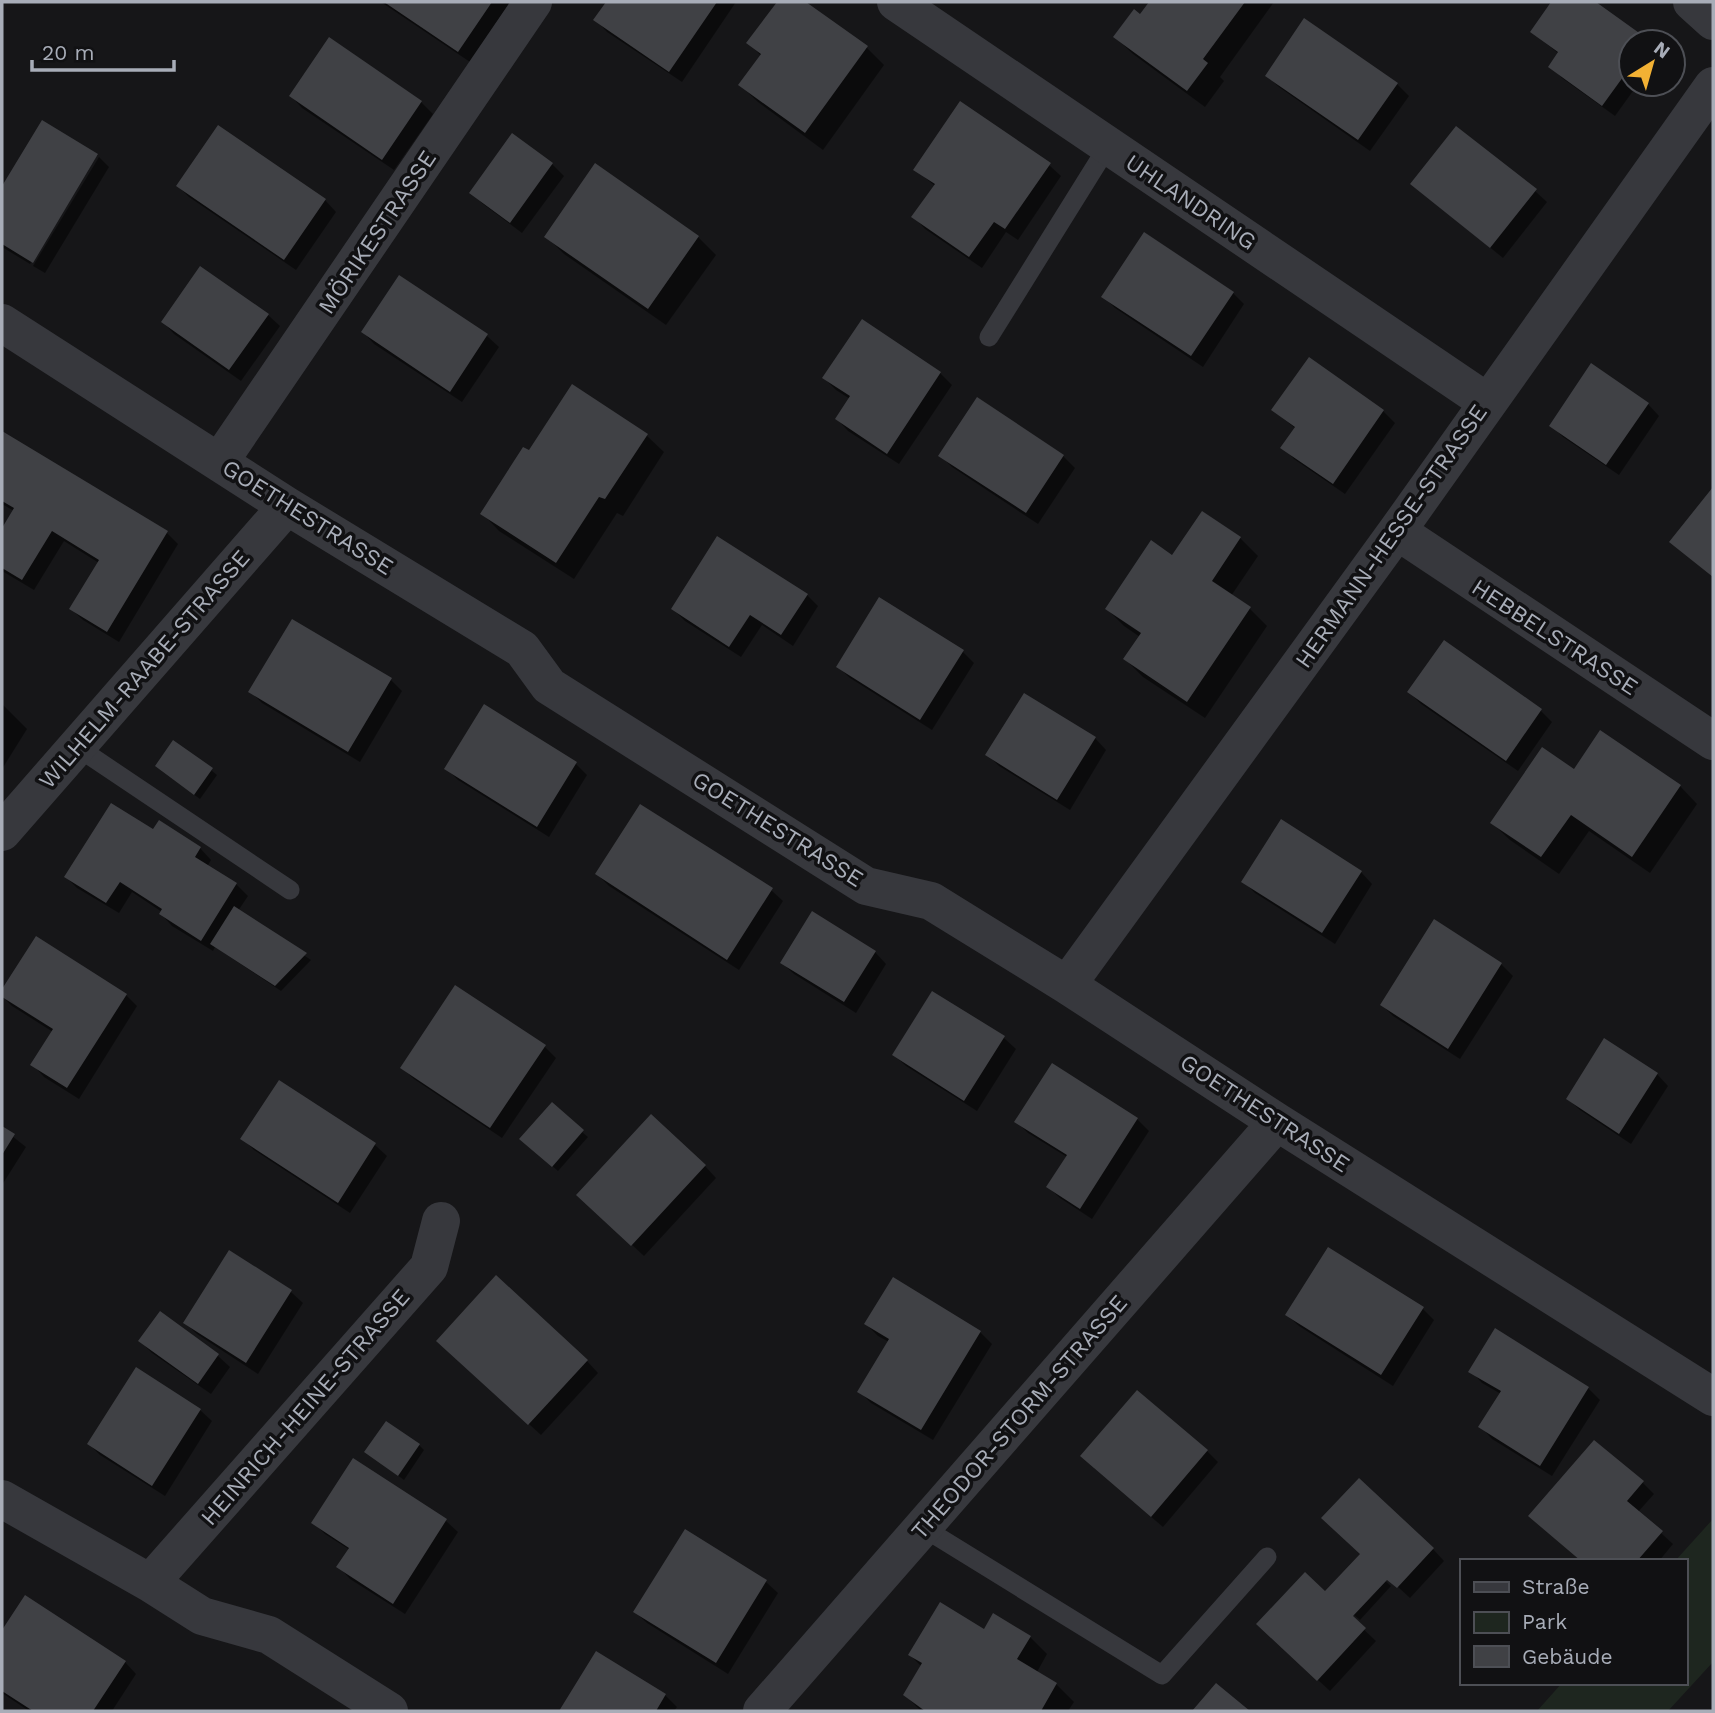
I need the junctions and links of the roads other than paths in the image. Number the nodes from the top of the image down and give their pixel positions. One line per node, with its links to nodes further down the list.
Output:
1 (533, 2): 10 (street, MÖRIKESTRASSE)
2 (896, 2): 6 (street, UHLANDRING)
3 (1692, 2): 4 (street)
4 (1713, 21)
5 (1713, 86): 9 (street, HERMANN-HESSE-STRASSE)
6 (1108, 146): 8 (lane); 9 (street, UHLANDRING)
7 (2, 323): 10 (street, GOETHESTRASSE)
8 (989, 337)
9 (1486, 402): 12 (street, HERMANN-HESSE-STRASSE)
10 (220, 461): 11 (street, GOETHESTRASSE)
11 (287, 506): 14 (street, WILHELM-RAABE-STRASSE); 17 (street, GOETHESTRASSE)
12 (1397, 531): 13 (street, HEBBELSTRASSE); 17 (street, HERMANN-HESSE-STRASSE)
13 (1713, 741)
14 (77, 747): 15 (street, WILHELM-RAABE-STRASSE); 16 (lane)
15 (2, 832)
16 (290, 890)
17 (1067, 985): 18 (street, GOETHESTRASSE)
18 (1277, 1122): 20 (street, GOETHESTRASSE); 22 (street, THEODOR-STORM-STRASSE)
19 (441, 1221): 24 (street, HEINRICH-HEINE-STRASSE)
20 (1713, 1397)
21 (2, 1499): 24 (street)
22 (922, 1527): 23 (lane); 26 (street, THEODOR-STORM-STRASSE)
23 (1268, 1557)
24 (150, 1583): 25 (street)
25 (389, 1711)
26 (762, 1711)

